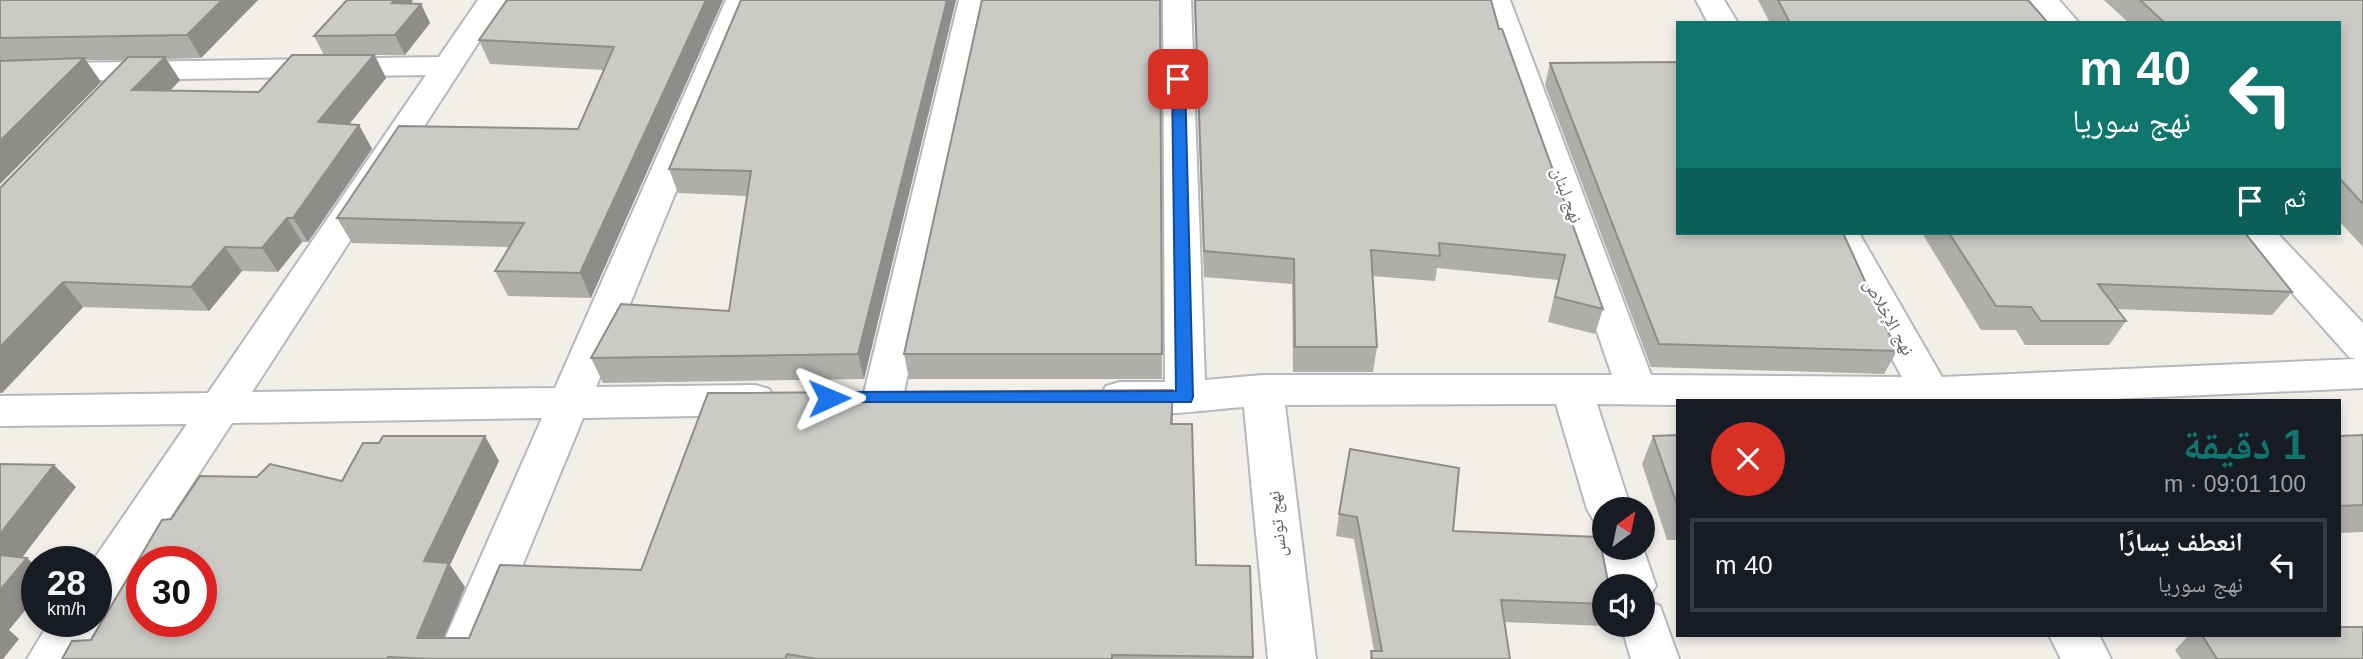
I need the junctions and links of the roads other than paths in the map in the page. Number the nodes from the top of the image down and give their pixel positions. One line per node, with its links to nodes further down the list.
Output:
1 (492, 0): 10 (street)
2 (740, 0): 28 (street)
3 (973, 0): 22 (street)
4 (1177, 0): 25 (street)
5 (1496, 0): 20 (street, نهج لبنان)
6 (1710, 0): 8 (street)
7 (2043, 0): 9 (street)
8 (1722, 21)
9 (2062, 21)
10 (450, 66): 11 (street); 29 (street)
11 (134, 68): 12 (street); 13 (street)
12 (0, 73)
13 (105, 99)
14 (1842, 235): 21 (street, نهج الإخلاص)
15 (2259, 235): 16 (street)
16 (2363, 347)
17 (2363, 373): 21 (street)
18 (1263, 390): 19 (street); 25 (street); 38 (street, نهج تونس)
19 (1572, 390): 20 (street); 31 (street)
20 (1637, 390): 21 (street)
21 (1933, 396)
22 (883, 397): 23 (street); 26 (street)
23 (924, 397)
24 (1089, 397): 25 (street)
25 (1185, 397)
26 (842, 398)
27 (788, 399): 28 (street)
28 (569, 403): 29 (street); 37 (street)
29 (221, 408): 30 (street); 32 (street)
30 (0, 411)
31 (1605, 497)
32 (112, 569)
33 (66, 637): 36 (street)
34 (1648, 637): 39 (street)
35 (2074, 637): 40 (street)
36 (51, 659)
37 (460, 659)
38 (1292, 659)
39 (1655, 659)
40 (2087, 659)

